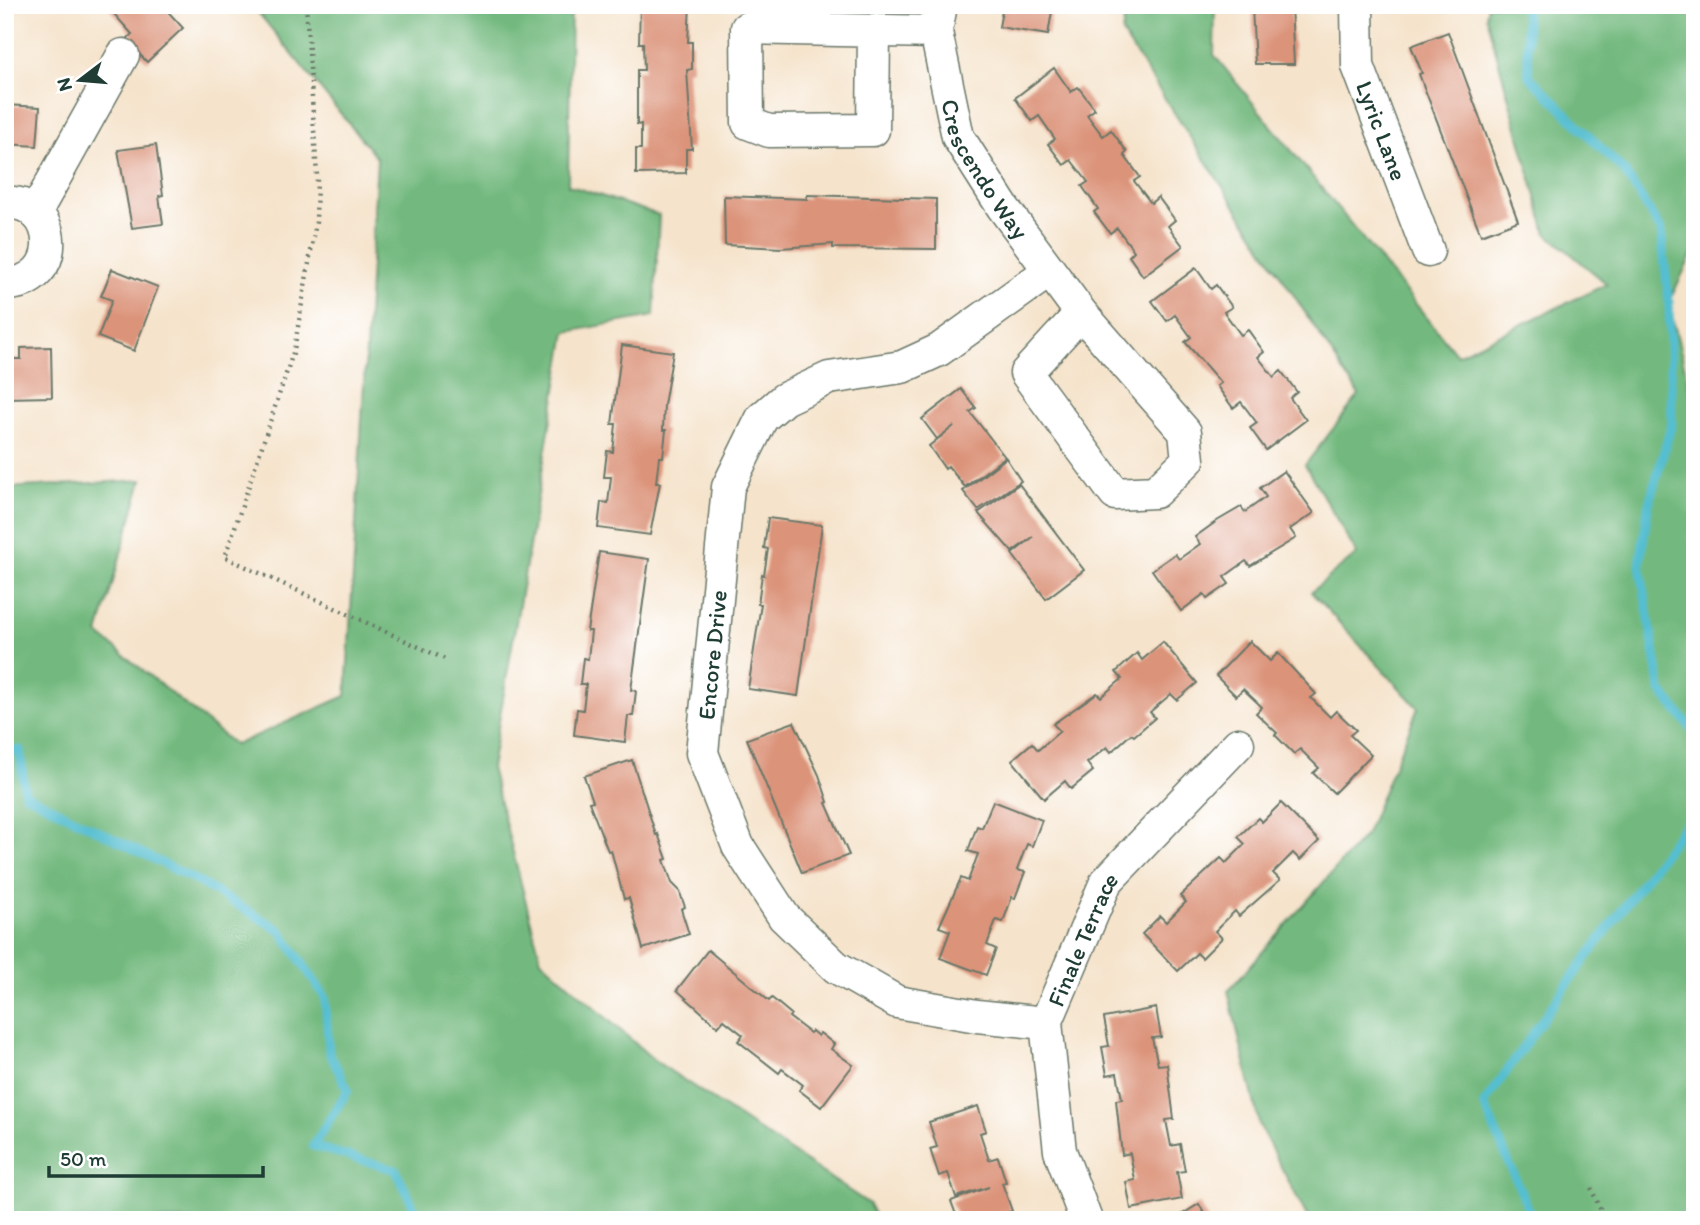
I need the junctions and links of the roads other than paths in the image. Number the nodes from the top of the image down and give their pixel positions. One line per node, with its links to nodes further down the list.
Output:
1 (1357, 5): 7 (street, Lyric Lane)
2 (939, 18): 3 (street); 8 (street, Crescendo Way)
3 (874, 30): 3 (street)
4 (122, 55): 6 (street)
5 (5, 203): 6 (street)
6 (35, 213): 9 (street)
7 (1428, 251)
8 (1049, 271): 10 (street, Crescendo Way); 12 (street, Encore Drive)
9 (5, 284)
10 (1081, 313): 10 (street, Crescendo Way)
11 (1238, 744): 12 (street, Finale Terrace)
12 (1045, 1023): 13 (street, Finale Terrace)
13 (1086, 1220)

